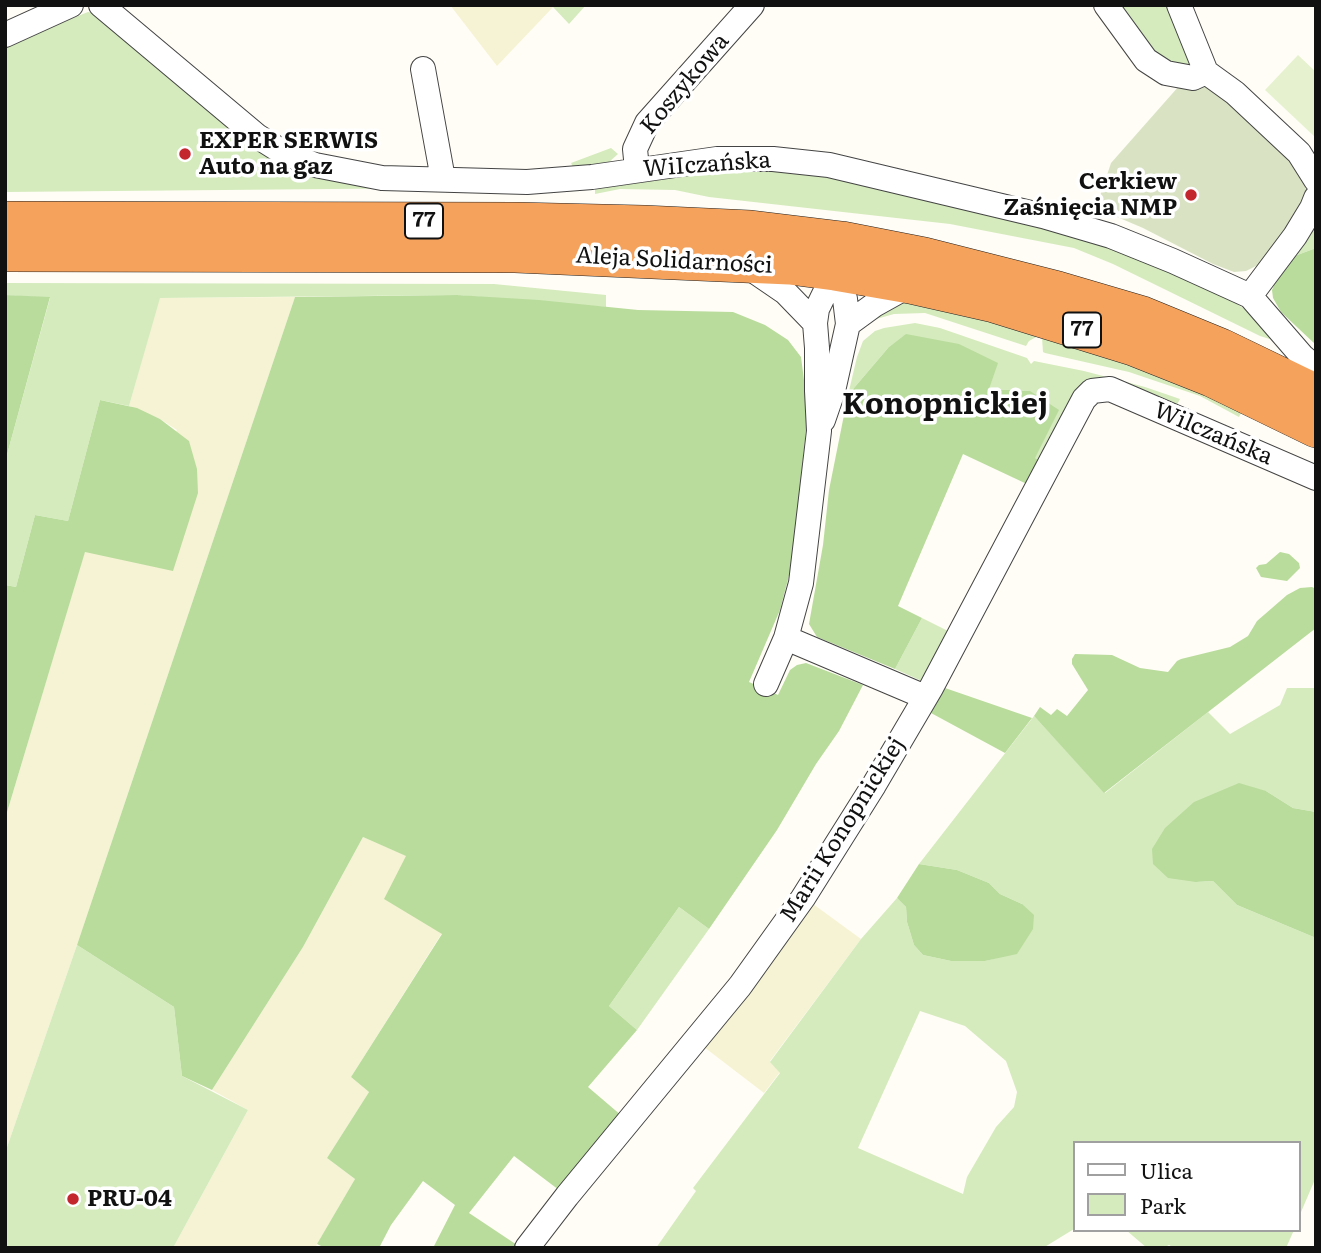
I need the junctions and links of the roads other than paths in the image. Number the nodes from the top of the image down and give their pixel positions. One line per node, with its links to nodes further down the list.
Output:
1 (71, 5): 6 (street)
2 (101, 5): 10 (street, WiIczańska)
3 (752, 5): 9 (street, Koszykowa)
4 (1106, 5): 8 (street)
5 (1181, 6): 8 (street)
6 (5, 35)
7 (423, 69): 10 (street)
8 (1206, 72): 11 (street)
9 (637, 169): 10 (street, WiIczańska); 18 (street, WiIczańska)
10 (443, 179)
11 (1316, 180)
12 (1316, 198): 18 (street)
13 (5, 220): 15 (highway, Aleja Solidarności / 77)
14 (5, 253): 16 (highway, Aleja Solidarności / 77)
15 (838, 256): 16 (highway, Aleja Solidarności / 77); 17 (highway, Aleja Solidarności / 77); 19 (street); 20 (street); 23 (highway, Aleja Solidarności / 77)
16 (747, 266): 19 (street)
17 (909, 285): 20 (street); 24 (highway, Aleja Solidarności / 77)
18 (1250, 296): 21 (street, WiIczańska)
19 (815, 323): 25 (street)
20 (848, 324): 25 (street)
21 (1316, 368)
22 (1110, 389): 26 (street, Wilczańska); 29 (street, Marii Konopnickiej)
23 (1316, 393)
24 (1316, 429)
25 (819, 431): 27 (street)
26 (1316, 478)
27 (786, 638): 28 (street); 29 (street)
28 (766, 684)
29 (925, 697): 30 (street, Marii Konopnickiej)
30 (527, 1248)

